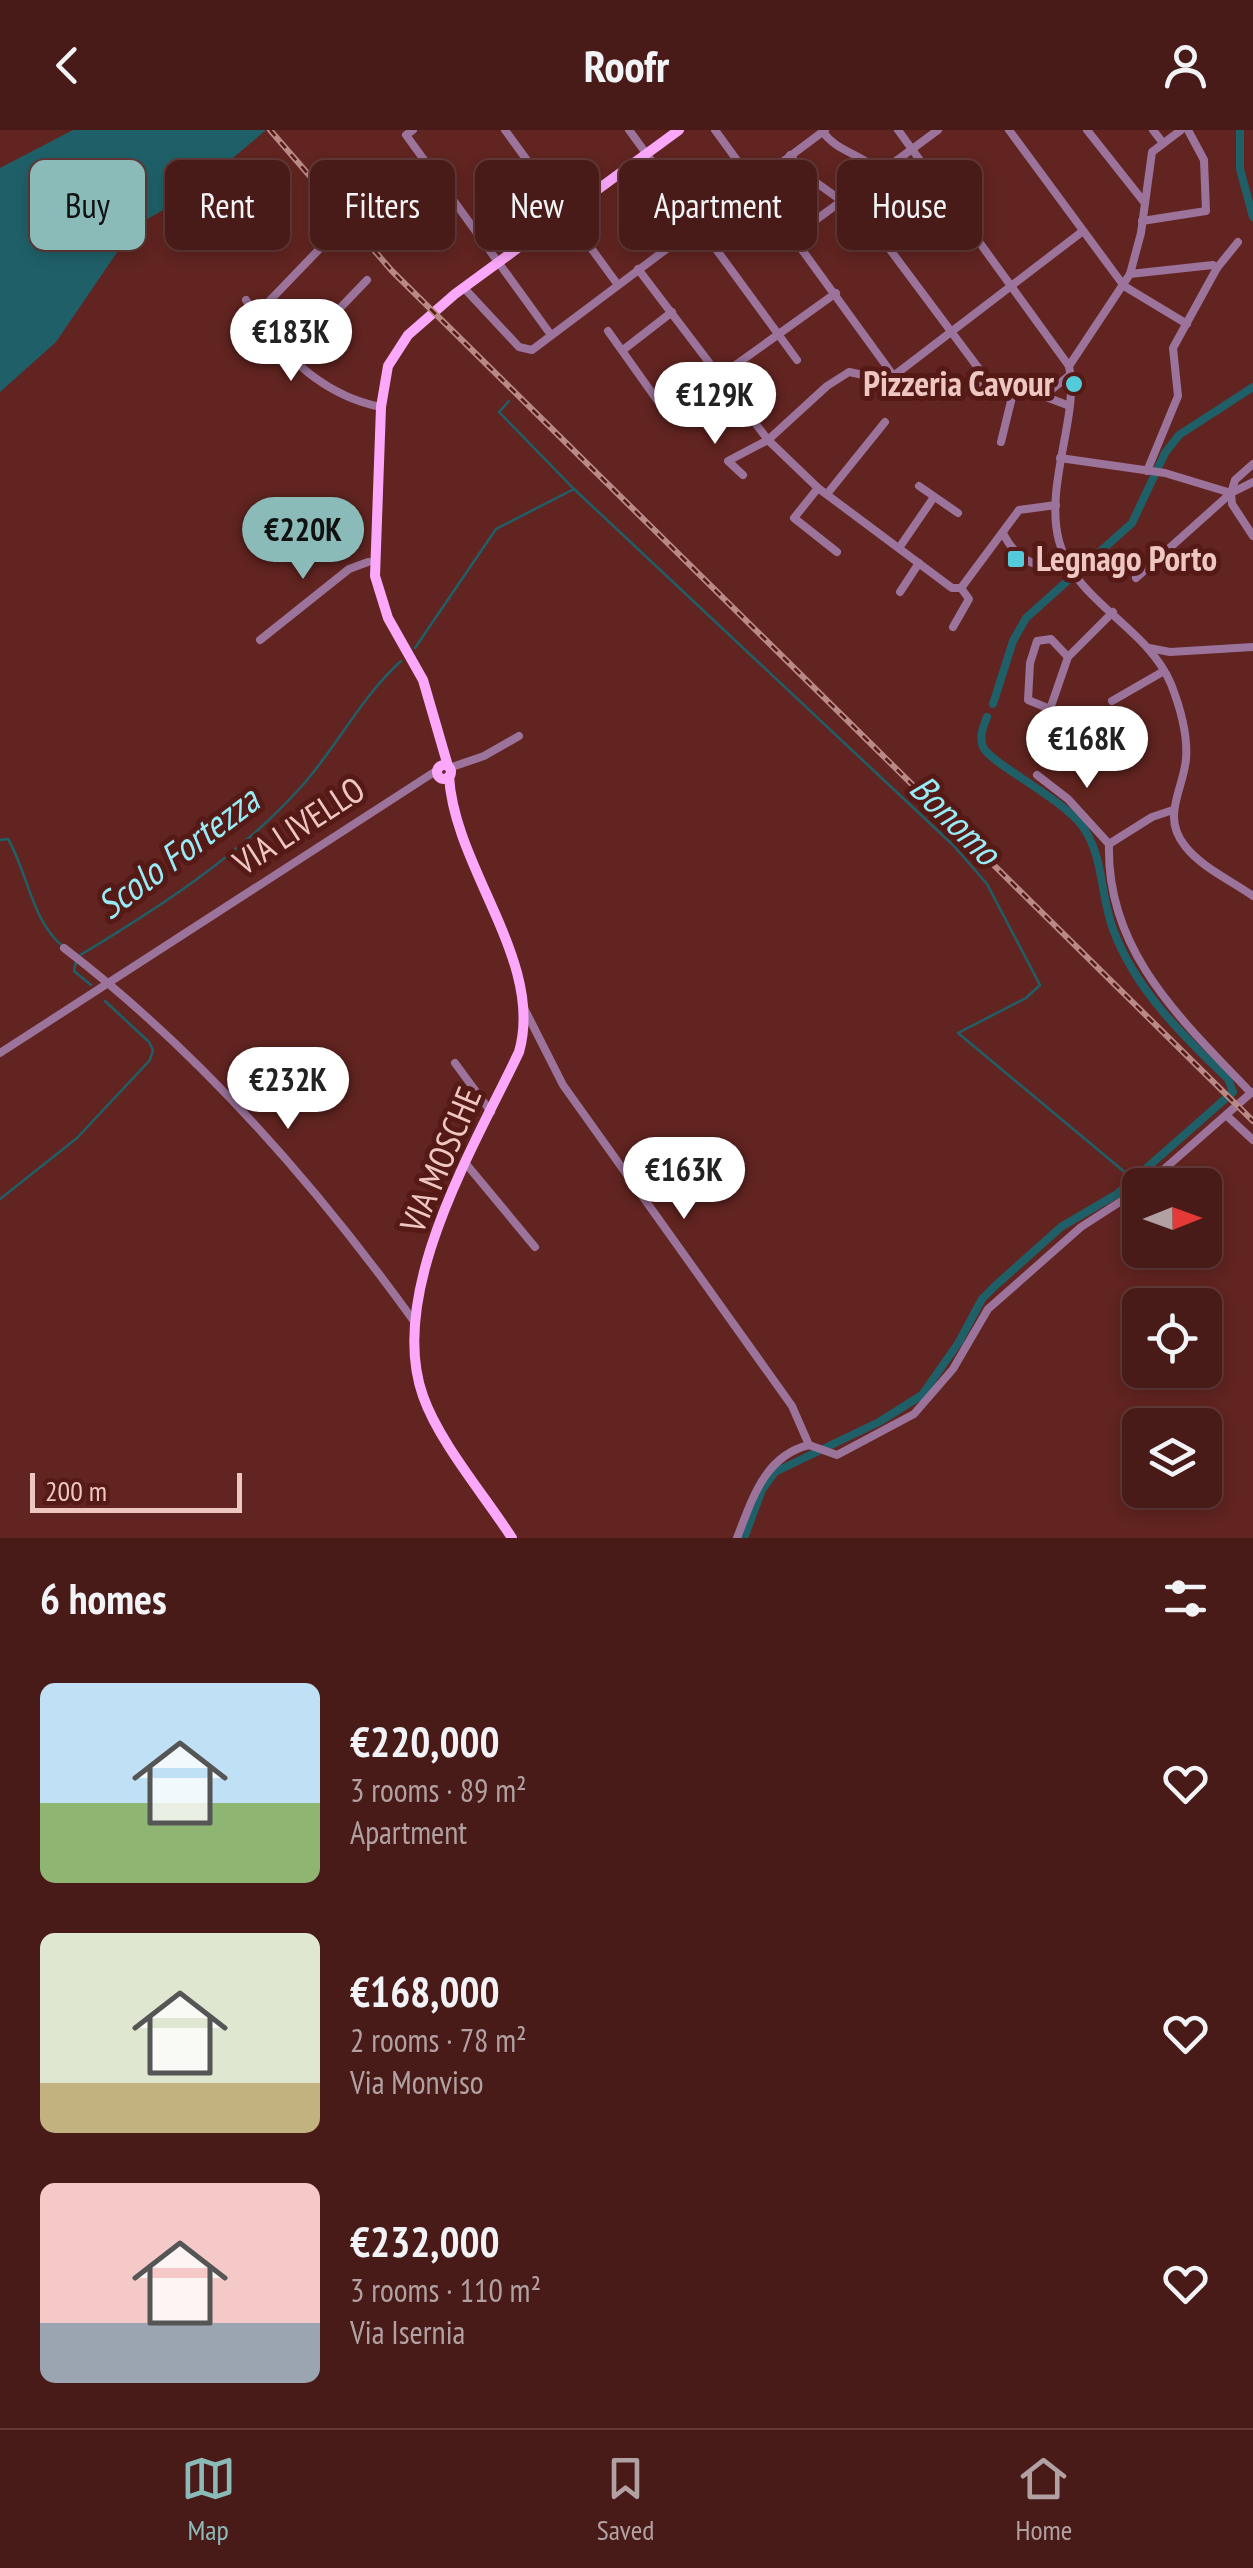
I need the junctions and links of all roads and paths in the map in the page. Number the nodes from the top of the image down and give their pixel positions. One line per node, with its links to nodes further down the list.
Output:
1 (505, 130): 17 (street)
2 (629, 130): 15 (street)
3 (679, 130): 15 (main road, VIA MOSCHE)
4 (715, 130): 19 (street)
5 (898, 130): 14 (street)
6 (938, 130): 14 (street)
7 (1009, 130): 27 (street)
8 (1087, 130): 25 (street)
9 (1153, 130): 13 (street)
10 (1185, 130): 13 (street); 26 (street)
11 (824, 131): 16 (street); 21 (street)
12 (410, 133): 36 (street)
13 (1164, 143): 25 (street)
14 (912, 150): 22 (street); 41 (street)
15 (646, 154): 18 (street); 23 (main road, VIA MOSCHE)
16 (790, 155): 20 (street); 24 (street)
17 (527, 160)
18 (650, 160)
19 (737, 160)
20 (784, 160)
21 (867, 160)
22 (898, 160)
23 (599, 188)
24 (837, 193)
25 (1144, 202): 26 (street)
26 (1142, 221): 39 (street)
27 (1083, 230): 41 (street); 43 (street)
28 (1238, 242): 37 (street)
29 (319, 250): 50 (street)
30 (515, 250): 36 (main road, VIA MOSCHE)
31 (593, 250): 42 (street)
32 (663, 250): 38 (street)
33 (717, 250): 55 (street)
34 (804, 250): 45 (street)
35 (886, 250): 53 (street)
36 (498, 263): 44 (main road, VIA MOSCHE); 54 (street)
37 (1217, 268): 39 (street); 47 (street)
38 (638, 269): 42 (street); 48 (street)
39 (1130, 274): 43 (street)
40 (367, 280): 57 (street)
41 (1011, 284): 53 (street); 59 (street)
42 (618, 285): 54 (street)
43 (1124, 286): 49 (street); 59 (street)
44 (464, 288): 54 (street); 66 (main road, VIA MOSCHE)
45 (836, 293): 55 (street); 61 (street)
46 (246, 300): 50 (street)
47 (1196, 309): 49 (street); 51 (street)
48 (672, 312): 56 (street); 60 (street)
49 (1173, 314): 51 (street)
50 (256, 316): 57 (street)
51 (1187, 324): 72 (street)
52 (608, 331): 56 (street)
53 (951, 334): 61 (street); 62 (street)
54 (551, 335)
55 (779, 335): 58 (street); 60 (street)
56 (623, 350): 60 (street)
57 (290, 360): 66 (street)
58 (797, 360)
59 (1070, 370): 64 (street); 65 (street)
60 (718, 378): 68 (street)
61 (896, 378): 62 (street); 68 (street)
62 (991, 385): 63 (street)
63 (1014, 385): 64 (street); 69 (street)
64 (1045, 395): 65 (street)
65 (1067, 405): 70 (street)
66 (381, 406): 102 (main road, VIA MOSCHE)
67 (885, 422): 78 (street)
68 (768, 440): 73 (street); 76 (street)
69 (1001, 442)
70 (1060, 458): 72 (street); 80 (street)
71 (1253, 464): 77 (street)
72 (1149, 471): 77 (street)
73 (743, 475)
74 (1253, 482): 77 (street)
75 (919, 486): 79 (street)
76 (818, 488): 78 (street); 85 (street)
77 (1231, 493): 83 (street); 89 (street)
78 (828, 494): 84 (street)
79 (934, 497): 81 (street); 84 (street)
80 (1056, 505): 82 (street); 86 (street)
81 (958, 513)
82 (1004, 535): 86 (street); 90 (street)
83 (1253, 536)
84 (899, 548): 88 (street)
85 (838, 552)
86 (1066, 559): 92 (street)
87 (368, 562): 94 (street)
88 (920, 563): 90 (street); 91 (street)
89 (1136, 578)
90 (961, 588): 93 (street)
91 (900, 592)
92 (1113, 612): 96 (street); 98 (street)
93 (954, 627)
94 (260, 640)
95 (1253, 647): 97 (street)
96 (1149, 648): 97 (street); 99 (street)
97 (1170, 652): 99 (street)
98 (1068, 658): 98 (street)
99 (1163, 669): 100 (street); 104 (street)
100 (1112, 701)
101 (520, 736): 102 (street, VIA LIVELLO)
102 (446, 770): 108 (street, VIA LIVELLO); 109 (main road, VIA MOSCHE)
103 (1038, 775): 105 (street)
104 (1172, 810): 105 (street); 106 (street)
105 (1109, 844): 112 (street)
106 (1253, 896)
107 (64, 948): 108 (street)
108 (110, 984): 110 (street, VIA LIVELLO); 120 (street)
109 (525, 1010): 113 (main road, VIA MOSCHE); 121 (street)
110 (0, 1053)
111 (456, 1063): 113 (street)
112 (1252, 1092): 114 (street)
113 (490, 1112): 116 (main road, VIA MOSCHE)
114 (1226, 1115): 115 (street); 117 (street)
115 (1253, 1140)
116 (467, 1165): 119 (street); 120 (main road, VIA MOSCHE)
117 (1165, 1168)
118 (1122, 1201): 121 (street)
119 (535, 1247)
120 (416, 1324): 122 (main road, VIA MOSCHE)
121 (818, 1448): 123 (street)
122 (512, 1538)
123 (737, 1538)

